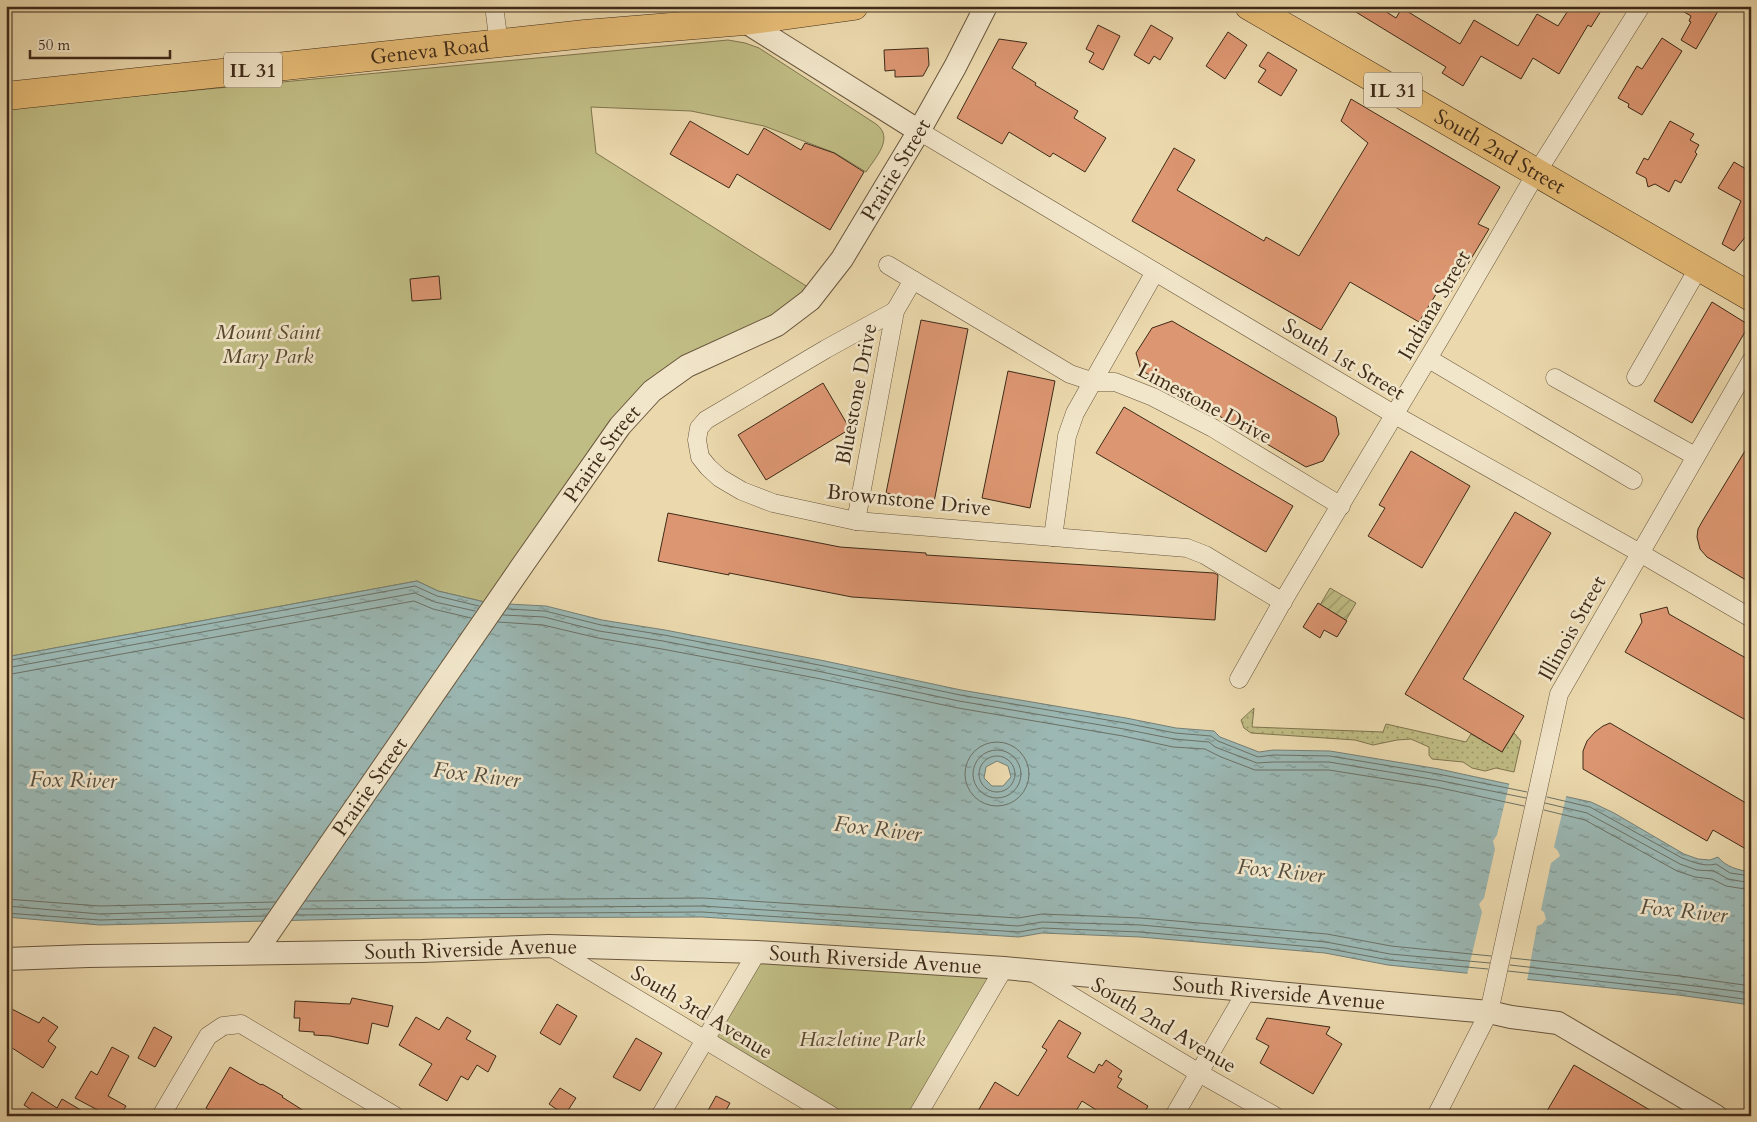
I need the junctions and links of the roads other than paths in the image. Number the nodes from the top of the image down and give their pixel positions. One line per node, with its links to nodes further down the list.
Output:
1 (494, 6): 7 (street)
2 (854, 6): 6 (main road, Geneva Road / IL 31)
3 (986, 6): 9 (street, Prairie Street)
4 (1249, 6): 10 (main road, South 2nd Street / IL 31)
5 (1641, 6): 10 (street, Indiana Street)
6 (744, 21): 7 (main road, Geneva Road / IL 31); 9 (street)
7 (499, 44): 8 (main road, Geneva Road / IL 31)
8 (6, 96)
9 (919, 130): 13 (street, South 1st Street); 34 (street, Prairie Street)
10 (1537, 173): 12 (main road, South 2nd Street / IL 31); 17 (street, Indiana Street)
11 (888, 266): 14 (street, Limestone Drive)
12 (1699, 267): 15 (main road, South 2nd Street / IL 31); 19 (street)
13 (1156, 272): 21 (street); 22 (street, South 1st Street)
14 (913, 280): 16 (street, Bluestone Drive); 21 (street, Limestone Drive)
15 (1751, 297)
16 (895, 311): 26 (street, Bluestone Drive); 26 (street, Brownstone Drive)
17 (1429, 359): 22 (street, Indiana Street); 24 (street)
18 (1751, 361): 23 (street, Illinois Street)
19 (1636, 377)
20 (1555, 378): 23 (street)
21 (1094, 382): 25 (street, Limestone Drive); 27 (street)
22 (1395, 415): 25 (street, Indiana Street); 28 (street, South 1st Street)
23 (1695, 456): 28 (street, Illinois Street)
24 (1633, 480)
25 (1341, 506): 29 (street, Indiana Street)
26 (856, 521): 27 (street, Brownstone Drive)
27 (1053, 537): 29 (street, Brownstone Drive)
28 (1640, 553): 30 (street, South 1st Street); 39 (street, Illinois Street)
29 (1283, 602): 31 (street, Indiana Street)
30 (1751, 618)
31 (1239, 679)
32 (549, 946): 33 (street, South Riverside Avenue); 34 (street, South Riverside Avenue); 40 (street, South 3rd Avenue)
33 (757, 952): 36 (street, South Riverside Avenue); 40 (street)
34 (256, 953): 35 (street, South Riverside Avenue)
35 (6, 959)
36 (1004, 968): 37 (street, South Riverside Avenue); 47 (street)
37 (1030, 970): 38 (street, South Riverside Avenue); 41 (street, South 2nd Avenue)
38 (1247, 990): 39 (street, South Riverside Avenue); 41 (street)
39 (1489, 1012): 42 (street, South Riverside Avenue); 50 (street, Illinois Street)
40 (704, 1041): 45 (street); 46 (street, South 3rd Avenue)
41 (1198, 1073): 48 (street); 49 (street, South 2nd Avenue)
42 (1704, 1113)
43 (160, 1116): 44 (street)
44 (395, 1116)
45 (660, 1116)
46 (832, 1116)
47 (917, 1116)
48 (1174, 1116)
49 (1275, 1116)
50 (1436, 1116)

